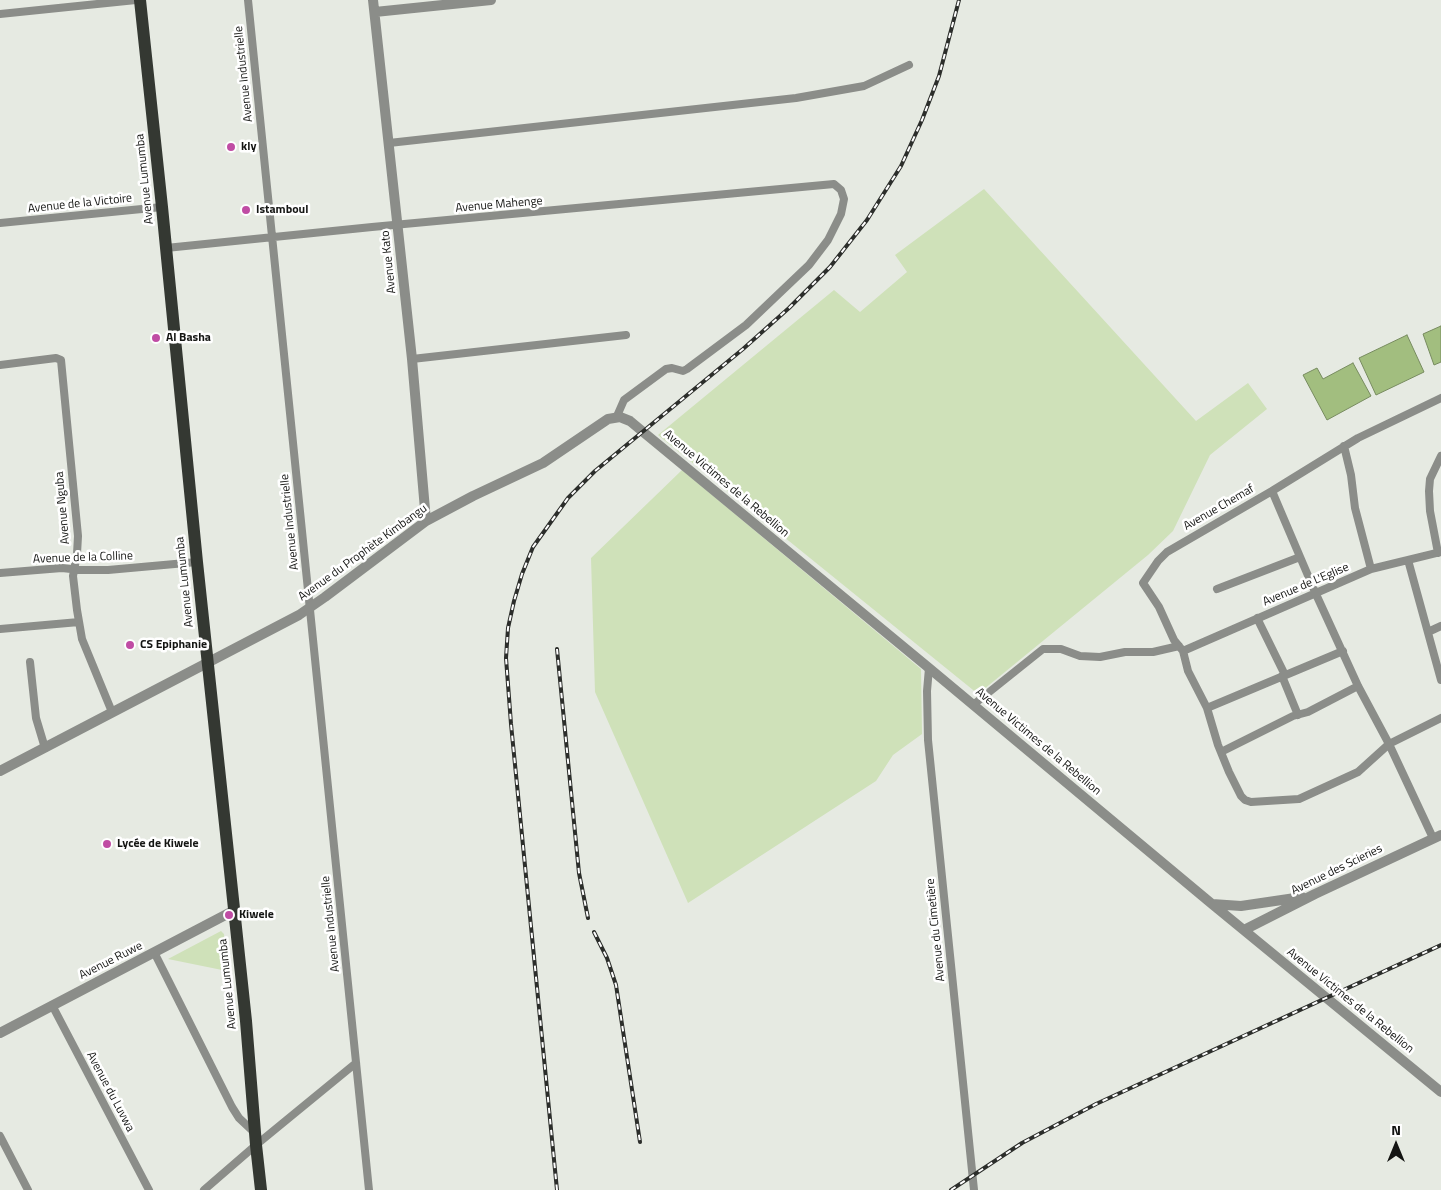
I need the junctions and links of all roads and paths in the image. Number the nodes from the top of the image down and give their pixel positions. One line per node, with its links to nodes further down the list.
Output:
1 (138, 0): 6 (street); 9 (highway, Avenue Lumumba)
2 (248, 0): 12 (street, Avenue Industrielle)
3 (373, 0): 5 (street, Avenue Kato)
4 (491, 0): 5 (street)
5 (374, 12): 8 (street, Avenue Kato)
6 (0, 14)
7 (909, 65): 8 (street)
8 (389, 143): 11 (street, Avenue Kato)
9 (162, 207): 10 (street, Avenue de la Victoire); 13 (highway, Avenue Lumumba)
10 (0, 223)
11 (398, 225): 12 (street, Avenue Mahenge); 15 (street, Avenue Kato); 18 (street, Avenue Mahenge)
12 (272, 237): 13 (street, Avenue Mahenge); 32 (street, Avenue Industrielle)
13 (166, 248): 26 (highway, Avenue Lumumba)
14 (626, 335): 15 (street)
15 (412, 359): 22 (street, Avenue Kato)
16 (0, 365): 28 (street, Avenue Nguba)
17 (1441, 398): 19 (street, Avenue Chemaf)
18 (617, 416): 22 (street, Avenue du Prophète Kimbangu); 42 (street, Avenue Victimes de la Rebellion)
19 (1344, 446): 21 (street, Avenue Chemaf); 27 (street)
20 (1441, 456): 23 (street)
21 (1272, 491): 24 (street); 38 (street, Avenue Chemaf)
22 (426, 521): 32 (street, Avenue du Prophète Kimbangu)
23 (1440, 552): 25 (street, Avenue de L'Eglise)
24 (1300, 557): 30 (street); 31 (street)
25 (1408, 560): 27 (street, Avenue de L'Eglise); 37 (street)
26 (197, 562): 28 (street, Avenue de la Colline); 41 (highway, Avenue Lumumba)
27 (1371, 569): 31 (street, Avenue de L'Eglise)
28 (74, 570): 29 (street, Avenue de la Colline); 34 (street, Avenue Nguba)
29 (0, 573)
30 (1217, 589)
31 (1315, 592): 33 (street, Avenue de L'Eglise); 39 (street)
32 (310, 608): 41 (street, Avenue du Prophète Kimbangu); 63 (street, Avenue Industrielle)
33 (1257, 618): 38 (street, Avenue de L'Eglise); 43 (street)
34 (79, 622): 36 (street); 48 (street, Avenue Nguba)
35 (1441, 626): 37 (street)
36 (0, 629)
37 (1428, 632): 44 (street)
38 (1181, 648): 46 (street, Avenue de L'Eglise); 47 (street, Avenue Chemaf)
39 (1343, 651): 43 (street); 45 (street)
40 (30, 662): 52 (street)
41 (207, 662): 48 (street, Avenue du Prophète Kimbangu); 58 (highway, Avenue Lumumba)
42 (930, 668): 46 (street, Avenue Victimes de la Rebellion); 72 (street, Avenue du Cimetière)
43 (1284, 675): 47 (street); 49 (street)
44 (1441, 680)
45 (1358, 686): 49 (street); 51 (street)
46 (973, 704): 57 (street, Avenue Victimes de la Rebellion)
47 (1207, 708): 53 (street, Avenue Chemaf)
48 (112, 712): 52 (street, Avenue du Prophète Kimbangu)
49 (1298, 715): 53 (street)
50 (1441, 718): 51 (street)
51 (1388, 744): 53 (street, Avenue Chemaf); 55 (street)
52 (45, 748): 54 (street, Avenue du Prophète Kimbangu)
53 (1221, 752)
54 (0, 772)
55 (1437, 836): 56 (street, Avenue des Scieries)
56 (1315, 894): 57 (street); 59 (street, Avenue des Scieries)
57 (1212, 904): 59 (street, Avenue Victimes de la Rebellion)
58 (233, 911): 60 (street, Avenue Ruwe); 66 (highway, Avenue Lumumba)
59 (1244, 930): 64 (street, Avenue Victimes de la Rebellion)
60 (154, 952): 61 (street, Avenue Ruwe); 66 (street)
61 (52, 1005): 62 (street, Avenue Ruwe); 68 (street, Avenue du Luvwa)
62 (0, 1033)
63 (356, 1063): 66 (street); 71 (street, Avenue Industrielle)
64 (1441, 1092)
65 (0, 1136): 67 (street)
66 (255, 1139): 69 (street); 70 (highway, Avenue Lumumba)
67 (28, 1190)
68 (149, 1190)
69 (204, 1190)
70 (261, 1190)
71 (369, 1190)
72 (974, 1190)

